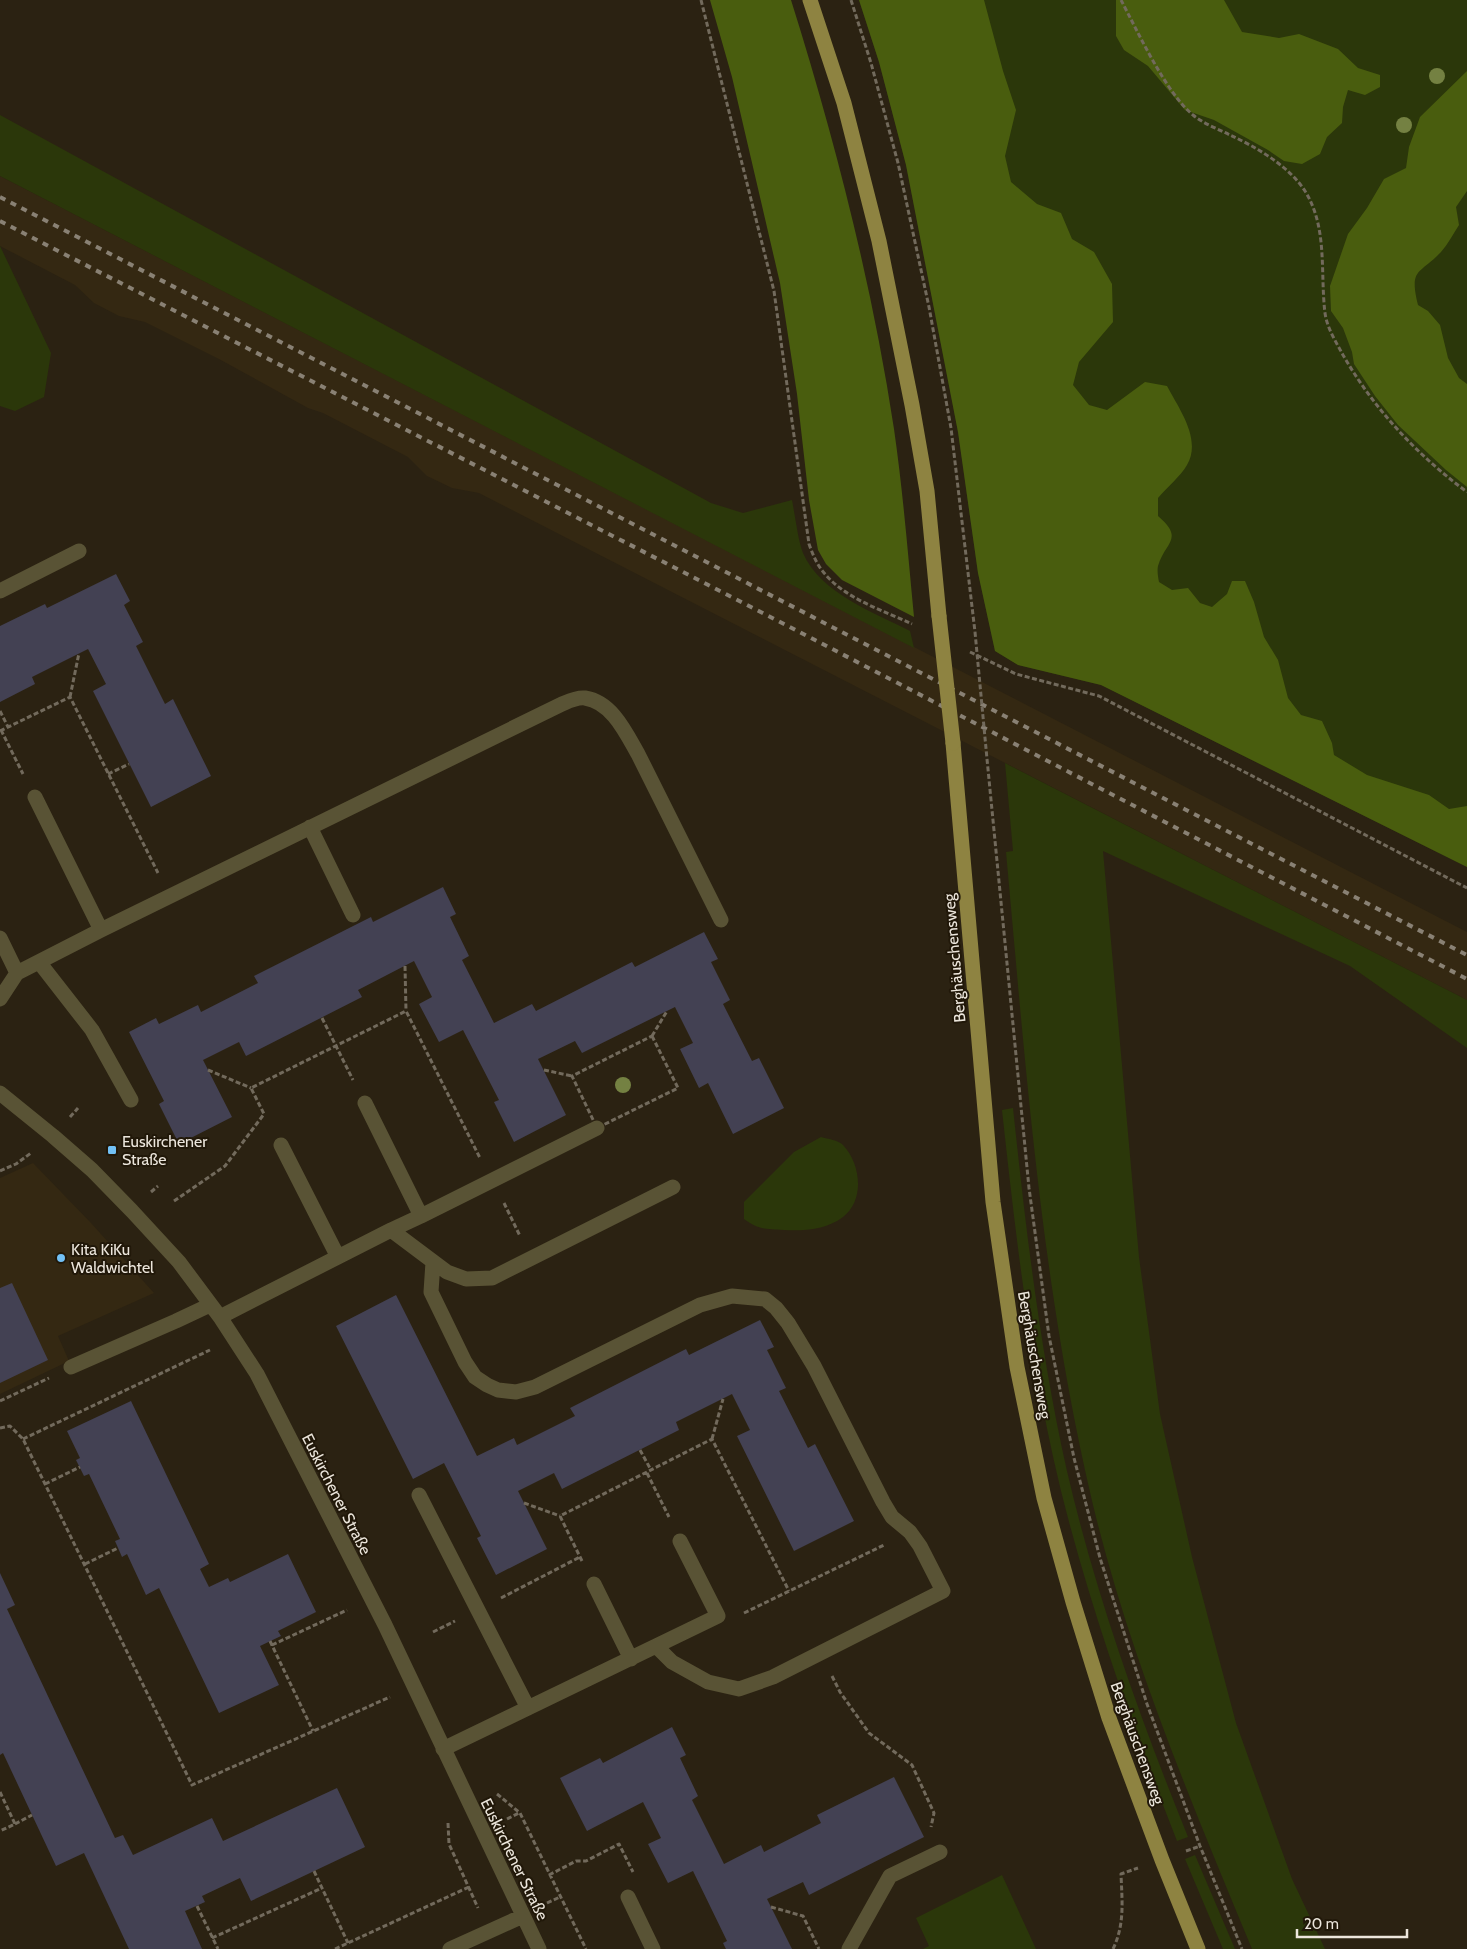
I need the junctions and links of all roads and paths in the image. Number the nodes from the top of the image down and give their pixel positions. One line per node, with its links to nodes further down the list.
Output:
1 (701, 0): 8 (path)
2 (810, 0): 111 (main road, Berghäuschensweg, bridge)
3 (851, 0): 112 (path, bridge)
4 (1121, 0): 5 (path)
5 (1467, 492)
6 (79, 551): 7 (street)
7 (0, 590)
8 (920, 628)
9 (963, 649): 19 (path)
10 (80, 653): 11 (path)
11 (70, 697): 13 (path); 16 (path)
12 (0, 711): 13 (path)
13 (8, 727): 14 (path)
14 (1, 730): 17 (path)
15 (129, 764): 16 (path)
16 (108, 774): 20 (path)
17 (35, 797): 23 (street)
18 (310, 827): 20 (street); 21 (street); 22 (street)
19 (1467, 888)
20 (169, 896): 23 (street)
21 (353, 915)
22 (721, 920)
23 (101, 930): 25 (street)
24 (0, 938): 27 (street)
25 (39, 962): 27 (street); 38 (street)
26 (405, 966): 29 (path)
27 (17, 973): 28 (street)
28 (0, 999)
29 (406, 1011)
30 (667, 1011): 32 (path)
31 (322, 1018): 39 (path)
32 (652, 1036): 35 (path); 40 (path)
33 (208, 1070): 36 (path)
34 (544, 1070): 35 (path)
35 (572, 1076): 40 (path)
36 (251, 1088)
37 (1, 1096): 49 (street, Euskirchener Straße)
38 (131, 1100)
39 (365, 1103): 44 (street)
40 (597, 1128): 44 (street)
41 (281, 1145): 47 (street)
42 (673, 1187): 48 (street)
43 (507, 1210): 45 (path)
44 (421, 1216): 46 (street)
45 (510, 1216)
46 (391, 1230): 47 (street); 48 (street)
47 (338, 1256): 50 (street)
48 (433, 1262): 66 (street)
49 (210, 1304): 50 (street, Euskirchener Straße); 52 (street)
50 (220, 1317): 51 (street, Euskirchener Straße)
51 (234, 1339): 56 (path); 82 (street, Euskirchener Straße)
52 (71, 1367): 54 (path)
53 (723, 1399): 57 (path)
54 (0, 1401)
55 (0, 1428): 56 (path)
56 (23, 1439): 62 (path)
57 (712, 1439): 60 (path); 72 (path)
58 (640, 1450): 60 (path)
59 (80, 1467): 62 (path)
60 (651, 1470): 61 (path)
61 (647, 1473): 65 (path); 67 (path)
62 (45, 1484): 70 (path)
63 (419, 1495): 74 (street)
64 (524, 1503): 65 (path)
65 (560, 1516): 69 (path)
66 (910, 1532): 72 (path); 80 (street)
67 (680, 1541): 75 (street)
68 (118, 1548): 70 (path)
69 (580, 1557): 71 (path); 74 (path)
70 (84, 1564): 84 (path)
71 (594, 1584): 81 (street)
72 (789, 1591): 75 (path)
73 (347, 1610): 78 (path)
74 (477, 1610): 76 (path); 83 (street)
75 (718, 1616): 79 (street)
76 (433, 1632)
77 (270, 1641): 78 (path)
78 (272, 1645): 84 (path)
79 (656, 1646): 80 (street); 81 (street)
80 (820, 1653): 92 (path)
81 (630, 1659): 83 (street)
82 (413, 1686): 84 (path); 85 (street, Euskirchener Straße)
83 (528, 1708): 85 (street)
84 (313, 1731)
85 (443, 1749): 99 (street, Euskirchener Straße)
86 (0, 1792): 89 (path)
87 (520, 1813): 107 (path)
88 (32, 1815): 89 (path)
89 (15, 1824): 90 (path)
90 (0, 1831)
91 (449, 1844): 94 (path)
92 (940, 1852): 110 (street)
93 (314, 1871): 95 (path)
94 (469, 1887): 100 (path); 102 (path)
95 (322, 1888): 101 (path); 102 (path)
96 (628, 1897): 108 (street)
97 (197, 1906): 101 (path)
98 (771, 1907): 109 (path)
99 (523, 1916): 100 (street); 106 (street, Euskirchener Straße)
100 (489, 1931): 105 (street)
101 (212, 1938): 103 (path)
102 (348, 1943): 104 (path)
103 (218, 1949)
104 (335, 1949)
105 (450, 1949)
106 (539, 1949)
107 (586, 1949)
108 (653, 1949)
109 (819, 1949)
110 (849, 1949)
111 (1198, 1949)
112 (1242, 1949)

